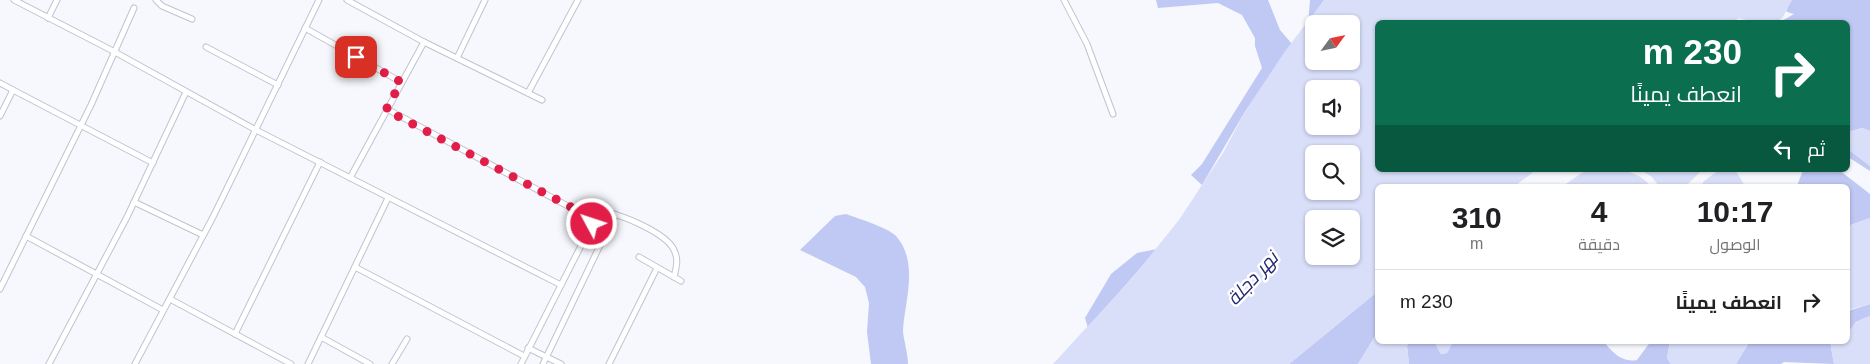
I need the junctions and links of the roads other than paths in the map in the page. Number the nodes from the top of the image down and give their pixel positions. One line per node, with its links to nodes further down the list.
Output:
1 (14, 0): 10 (street)
2 (57, 0): 10 (street)
3 (156, 0): 11 (street)
4 (319, 0): 12 (street)
5 (347, 0): 13 (street)
6 (485, 0): 16 (street)
7 (578, 0): 22 (street)
8 (1064, 0): 25 (street)
9 (134, 8): 15 (street)
10 (48, 18): 15 (street)
11 (192, 19)
12 (305, 28): 17 (street); 19 (street)
13 (424, 42): 16 (street); 17 (street)
14 (206, 47): 19 (street)
15 (114, 52): 21 (street); 27 (street)
16 (457, 58): 22 (street)
17 (401, 82): 24 (street)
18 (0, 83): 20 (street)
19 (278, 85): 28 (street)
20 (13, 90): 26 (street); 27 (street)
21 (186, 92): 28 (street); 30 (street)
22 (528, 93): 23 (street)
23 (542, 100)
24 (386, 110): 31 (street); 44 (street)
25 (1113, 114)
26 (0, 116)
27 (81, 124): 30 (street); 37 (street)
28 (256, 130): 29 (street); 36 (street)
29 (320, 162): 31 (street); 48 (street)
30 (153, 163): 33 (street)
31 (350, 178): 32 (street)
32 (388, 198): 39 (street); 44 (street)
33 (134, 202): 36 (street); 41 (street)
34 (603, 213): 35 (street)
35 (615, 214): 42 (street); 53 (street)
36 (203, 235): 46 (street)
37 (26, 236): 41 (street); 45 (street)
38 (639, 257): 40 (street)
39 (355, 268): 49 (street); 52 (street)
40 (657, 268): 42 (street); 63 (street)
41 (97, 276): 47 (street); 54 (street)
42 (674, 277): 43 (street)
43 (681, 281)
44 (561, 285): 51 (street)
45 (0, 289)
46 (170, 299): 47 (street); 48 (street)
47 (163, 310): 55 (street)
48 (234, 334): 56 (street)
49 (321, 336): 57 (street); 58 (street)
50 (407, 340): 59 (street)
51 (528, 348): 52 (street); 53 (street)
52 (524, 356): 60 (street)
53 (546, 357): 61 (street); 62 (street)
54 (49, 364)
55 (135, 364)
56 (291, 364)
57 (308, 364)
58 (370, 364)
59 (392, 364)
60 (521, 364)
61 (542, 364)
62 (561, 364)
63 (609, 364)

